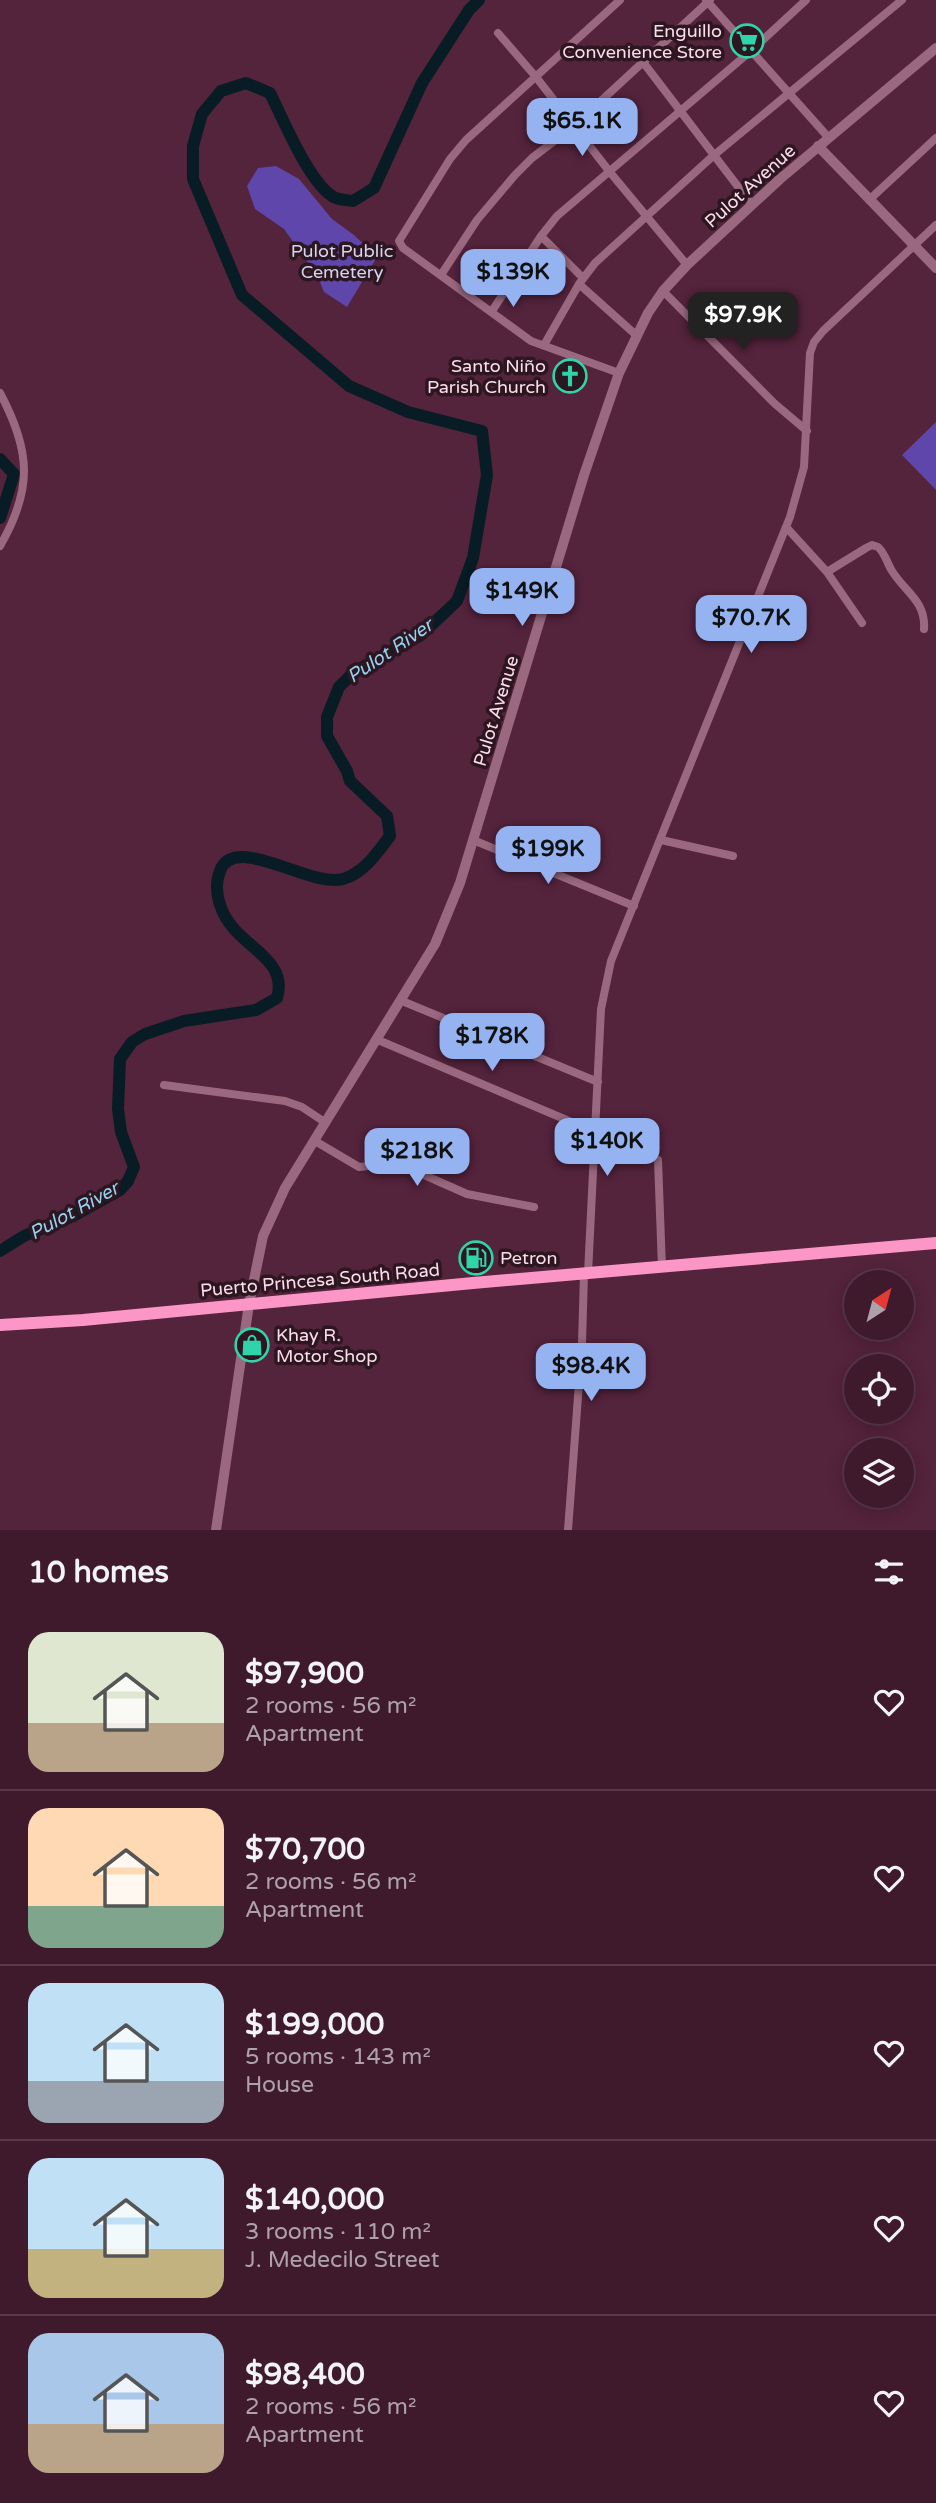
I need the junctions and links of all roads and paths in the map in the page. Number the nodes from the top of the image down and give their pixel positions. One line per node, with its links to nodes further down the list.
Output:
1 (621, 0): 9 (street)
2 (806, 0): 7 (street)
3 (902, 0): 10 (street)
4 (708, 1): 7 (street); 8 (street)
5 (498, 33): 9 (street)
6 (936, 48): 13 (street, Pulot Avenue)
7 (752, 50): 10 (street); 11 (street)
8 (643, 62): 11 (street); 12 (street)
9 (536, 77): 12 (street); 26 (street)
10 (789, 93): 13 (street); 16 (street)
11 (680, 112): 16 (street); 17 (street)
12 (575, 125): 17 (street); 26 (street)
13 (828, 137): 15 (street, Pulot Avenue)
14 (936, 138): 18 (street)
15 (818, 146): 18 (street); 19 (street, Pulot Avenue)
16 (713, 156): 19 (street); 20 (street)
17 (609, 171): 20 (street); 22 (street)
18 (869, 200): 23 (street)
19 (752, 205): 24 (street, Pulot Avenue)
20 (648, 217): 24 (street); 27 (street)
21 (936, 225): 23 (street)
22 (541, 236): 27 (street); 29 (street)
23 (913, 245): 25 (street); 34 (street)
24 (687, 265): 28 (street, Pulot Avenue)
25 (936, 268)
26 (441, 275): 29 (street)
27 (581, 281): 30 (street); 31 (street)
28 (663, 291): 30 (street, Pulot Avenue); 34 (street)
29 (492, 311): 31 (street)
30 (636, 335): 32 (street, Pulot Avenue)
31 (544, 345): 32 (street)
32 (619, 373): 40 (street, Pulot Avenue)
33 (0, 393): 36 (street)
34 (807, 431): 35 (street)
35 (786, 527): 37 (street); 41 (street)
36 (0, 546)
37 (827, 572): 38 (street); 39 (street)
38 (862, 623)
39 (924, 629)
40 (472, 840): 43 (street); 44 (street, Pulot Avenue)
41 (661, 840): 42 (street); 43 (street)
42 (733, 856)
43 (634, 906): 46 (street)
44 (402, 1001): 45 (street, Pulot Avenue); 46 (street)
45 (378, 1040): 48 (street, Pulot Avenue); 49 (street)
46 (598, 1082): 49 (street)
47 (164, 1085): 48 (street)
48 (326, 1123): 50 (street, Pulot Avenue)
49 (596, 1132): 55 (street)
50 (315, 1140): 52 (street); 56 (street, Pulot Avenue)
51 (658, 1160): 54 (street)
52 (534, 1207)
53 (936, 1243): 54 (main road, Puerto Princesa South Road)
54 (662, 1268): 55 (main road, Puerto Princesa South Road)
55 (586, 1274): 56 (main road, Puerto Princesa South Road); 59 (street)
56 (249, 1304): 57 (main road, Puerto Princesa South Road); 58 (street, Pulot Avenue)
57 (4, 1324)
58 (216, 1530)
59 (568, 1530)

